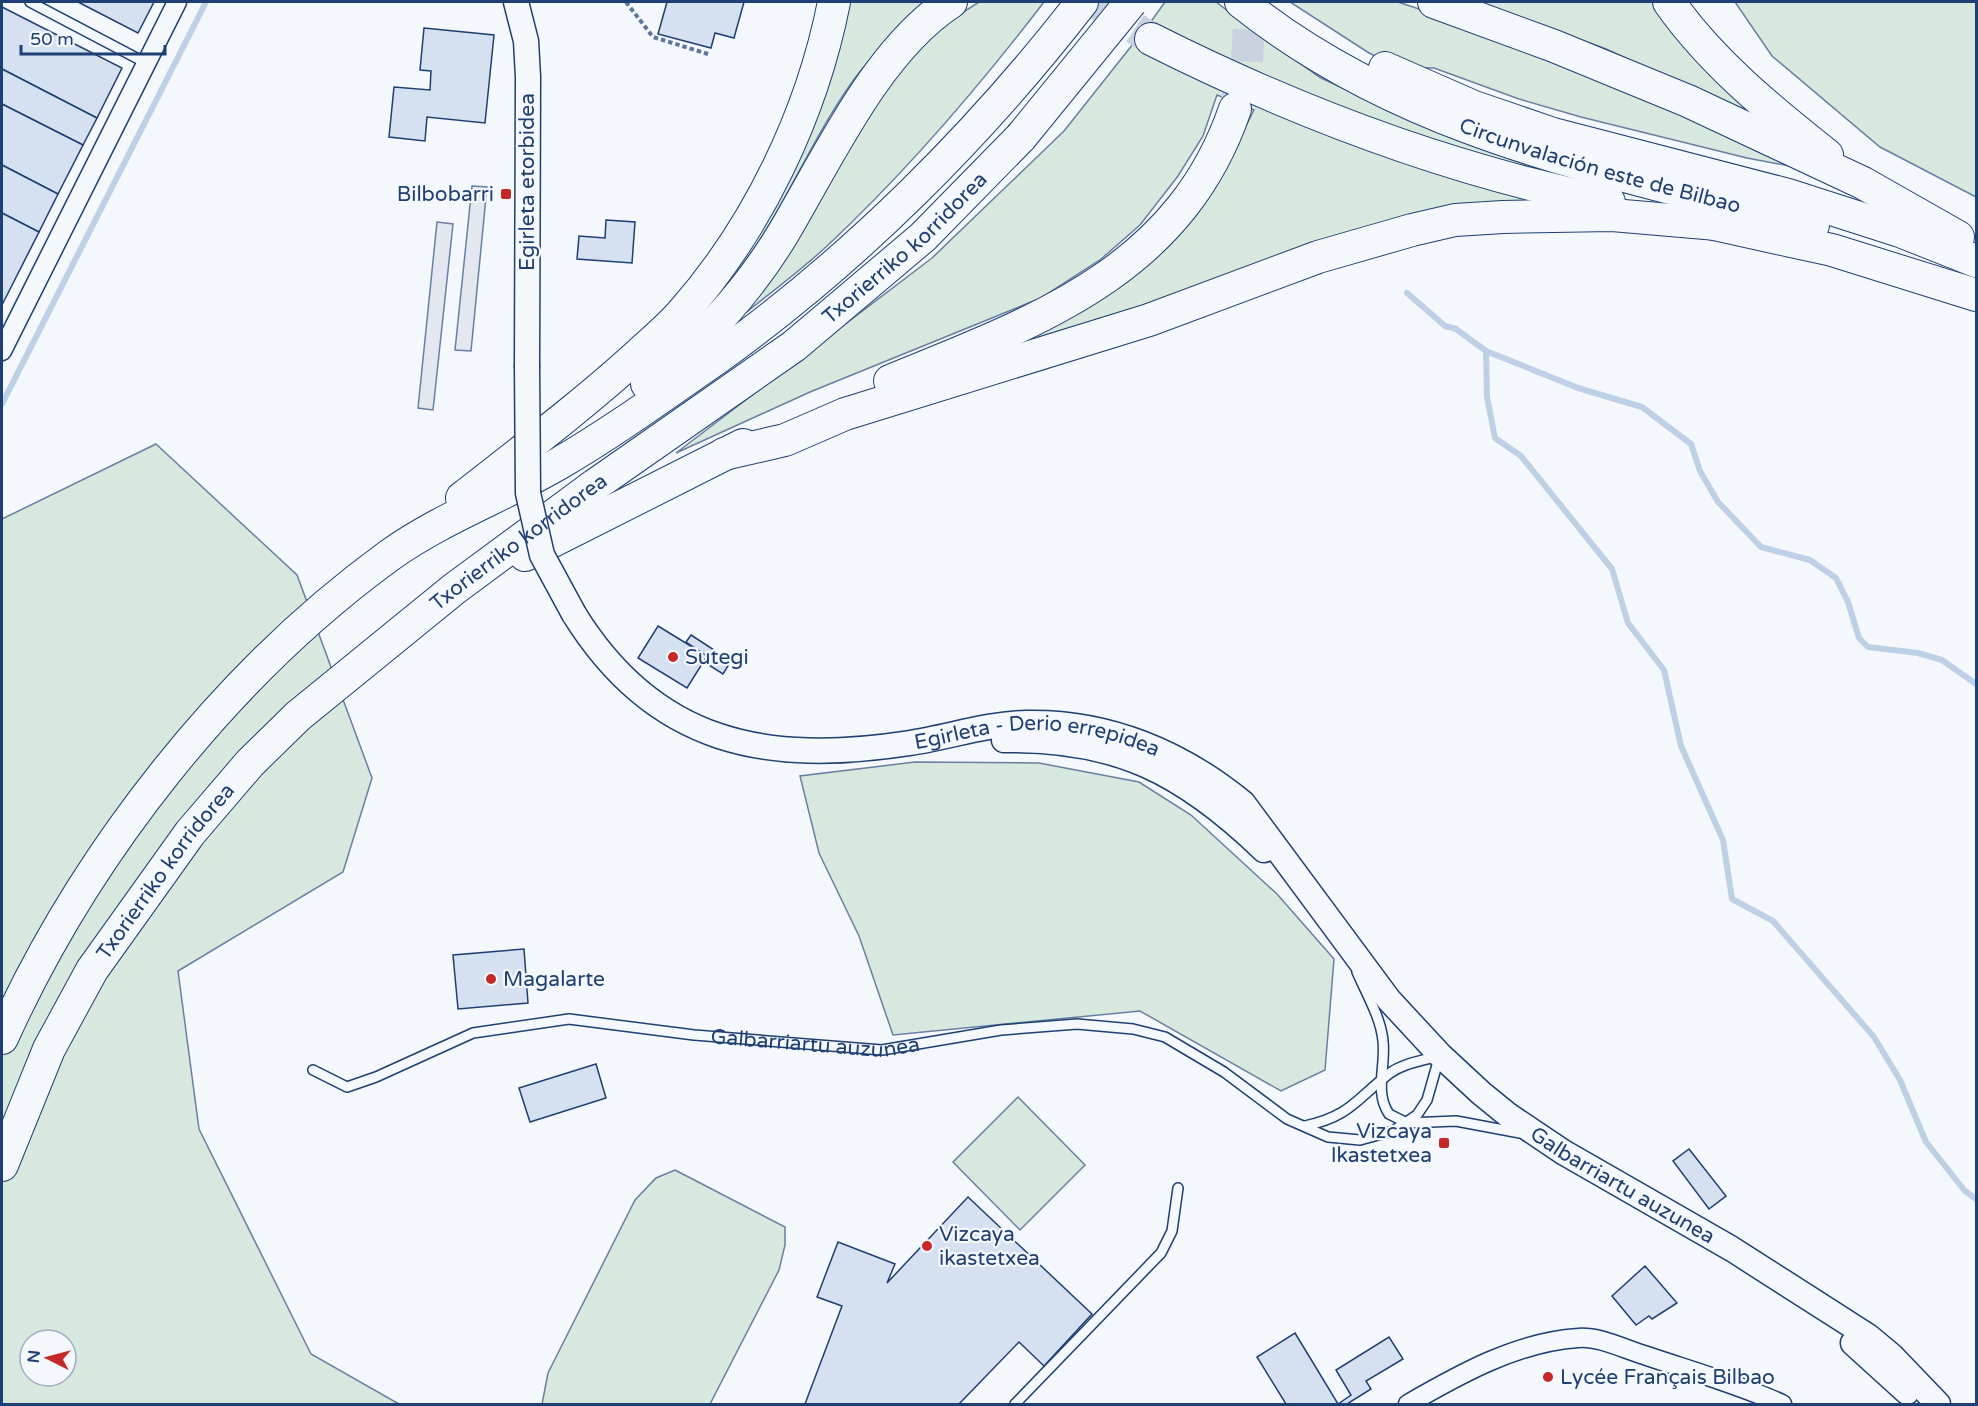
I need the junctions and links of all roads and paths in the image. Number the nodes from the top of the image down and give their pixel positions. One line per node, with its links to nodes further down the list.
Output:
1 (30, 2): 15 (lane)
2 (177, 2): 15 (street)
3 (516, 2): 28 (street, Egirleta etorbidea, bridge)
4 (626, 2): 14 (path)
5 (834, 2): 26 (highway)
6 (951, 2): 25 (highway)
7 (1082, 2): 25 (highway, Txorierriko korridorea)
8 (1131, 2): 27 (highway, Txorierriko korridorea, bridge)
9 (1241, 2): 21 (highway, Circunvalación este de Bilbao)
10 (1274, 2): 20 (highway, Circunvalación este de Bilbao)
11 (1434, 2): 17 (highway)
12 (1669, 2): 17 (highway)
13 (1151, 39): 18 (highway)
14 (708, 54)
15 (146, 63): 23 (street)
16 (1235, 109): 24 (highway)
17 (1863, 183): 19 (highway)
18 (1717, 224): 22 (highway); 24 (highway)
19 (1977, 248)
20 (1977, 261)
21 (1977, 288)
22 (1977, 296)
23 (2, 351)
24 (724, 454): 27 (highway)
25 (473, 508): 26 (highway, Txorierriko korridorea)
26 (392, 554): 30 (highway, Txorierriko korridorea)
27 (454, 590): 37 (highway, Txorierriko korridorea)
28 (923, 741): 29 (street, Egirleta - Derio errepidea)
29 (1343, 939): 31 (street, Egirleta - Derio errepidea); 33 (lane)
30 (2, 1038)
31 (1440, 1055): 33 (lane); 34 (lane); 36 (street, Galbarriartu auzunea)
32 (313, 1070): 35 (lane, Galbarriartu auzunea)
33 (1381, 1082): 34 (lane); 35 (lane)
34 (1407, 1123): 35 (lane, Galbarriartu auzunea); 36 (lane)
35 (1305, 1126)
36 (1541, 1138): 39 (street, Galbarriartu auzunea)
37 (2, 1164)
38 (1178, 1188): 40 (lane)
39 (1813, 1303): 43 (street); 44 (street)
40 (1015, 1404)
41 (1408, 1404): 42 (street)
42 (1782, 1404)
43 (1919, 1404)
44 (1938, 1404)

